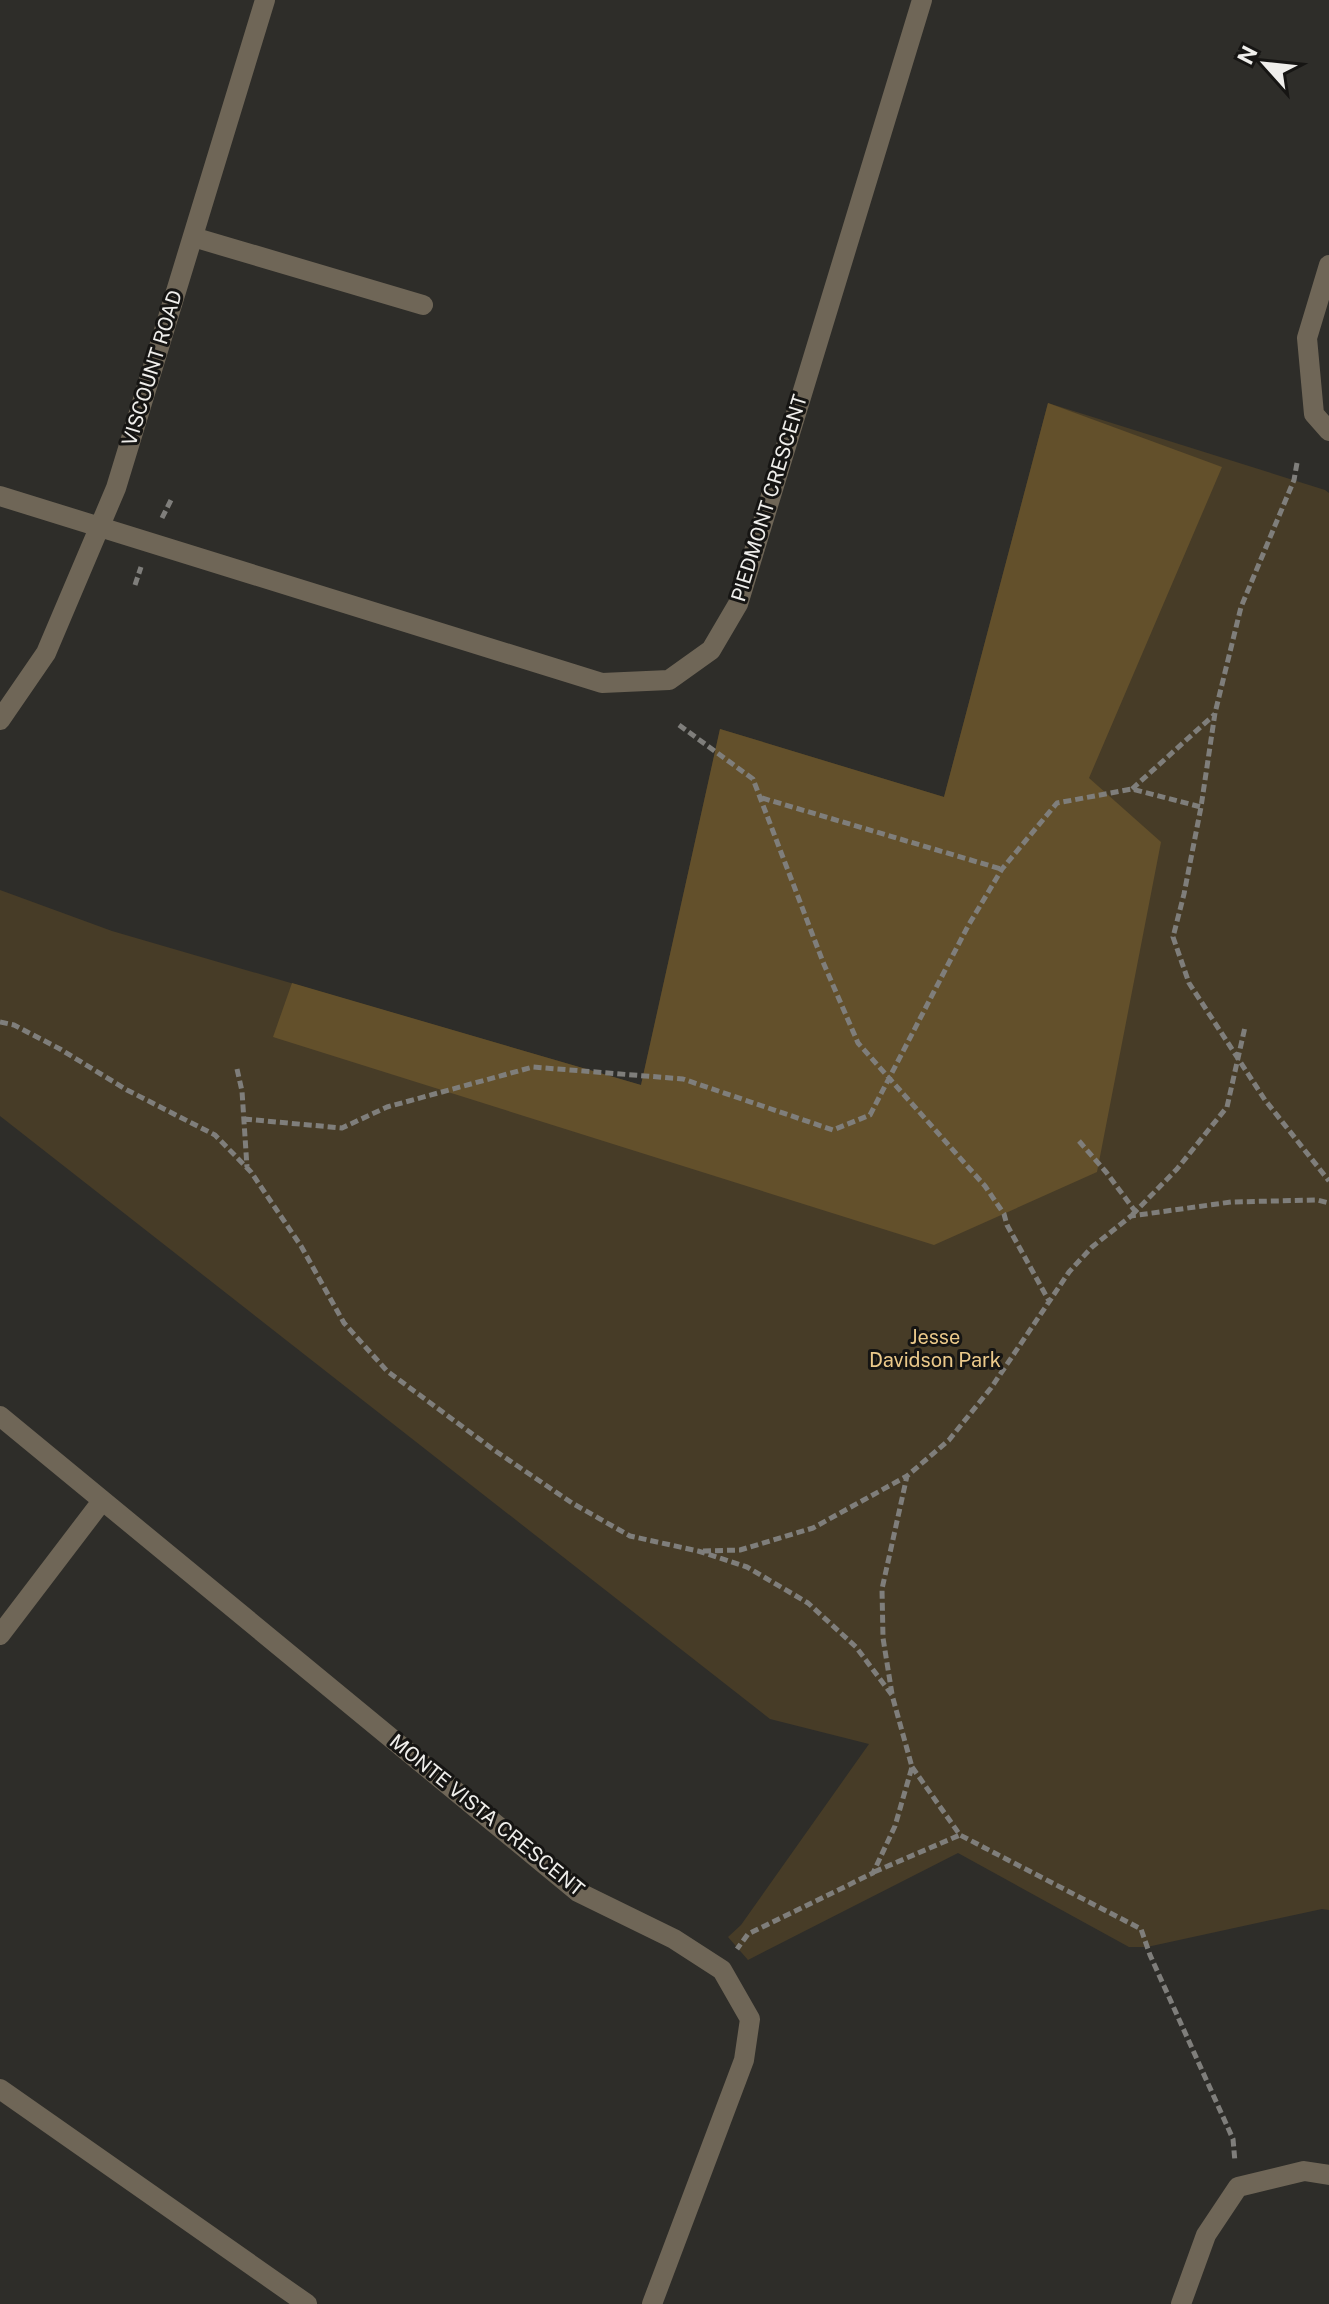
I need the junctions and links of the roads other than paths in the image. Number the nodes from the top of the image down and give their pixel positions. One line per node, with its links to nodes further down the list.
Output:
1 (265, 0): 3 (street, VISCOUNT ROAD)
2 (922, 0): 8 (street, PIEDMONT CRESCENT)
3 (193, 237): 5 (street); 8 (street, VISCOUNT ROAD)
4 (1329, 265): 6 (street)
5 (423, 305)
6 (1329, 431)
7 (0, 496): 8 (street, PIEDMONT CRESCENT)
8 (99, 528): 9 (street, VISCOUNT ROAD)
9 (0, 720)
10 (0, 1416): 11 (street, MONTE VISTA CRESCENT)
11 (102, 1501): 12 (street); 16 (street, MONTE VISTA CRESCENT)
12 (0, 1635)
13 (0, 2089): 15 (street)
14 (1329, 2175): 17 (street)
15 (307, 2304)
16 (652, 2304)
17 (1181, 2304)

